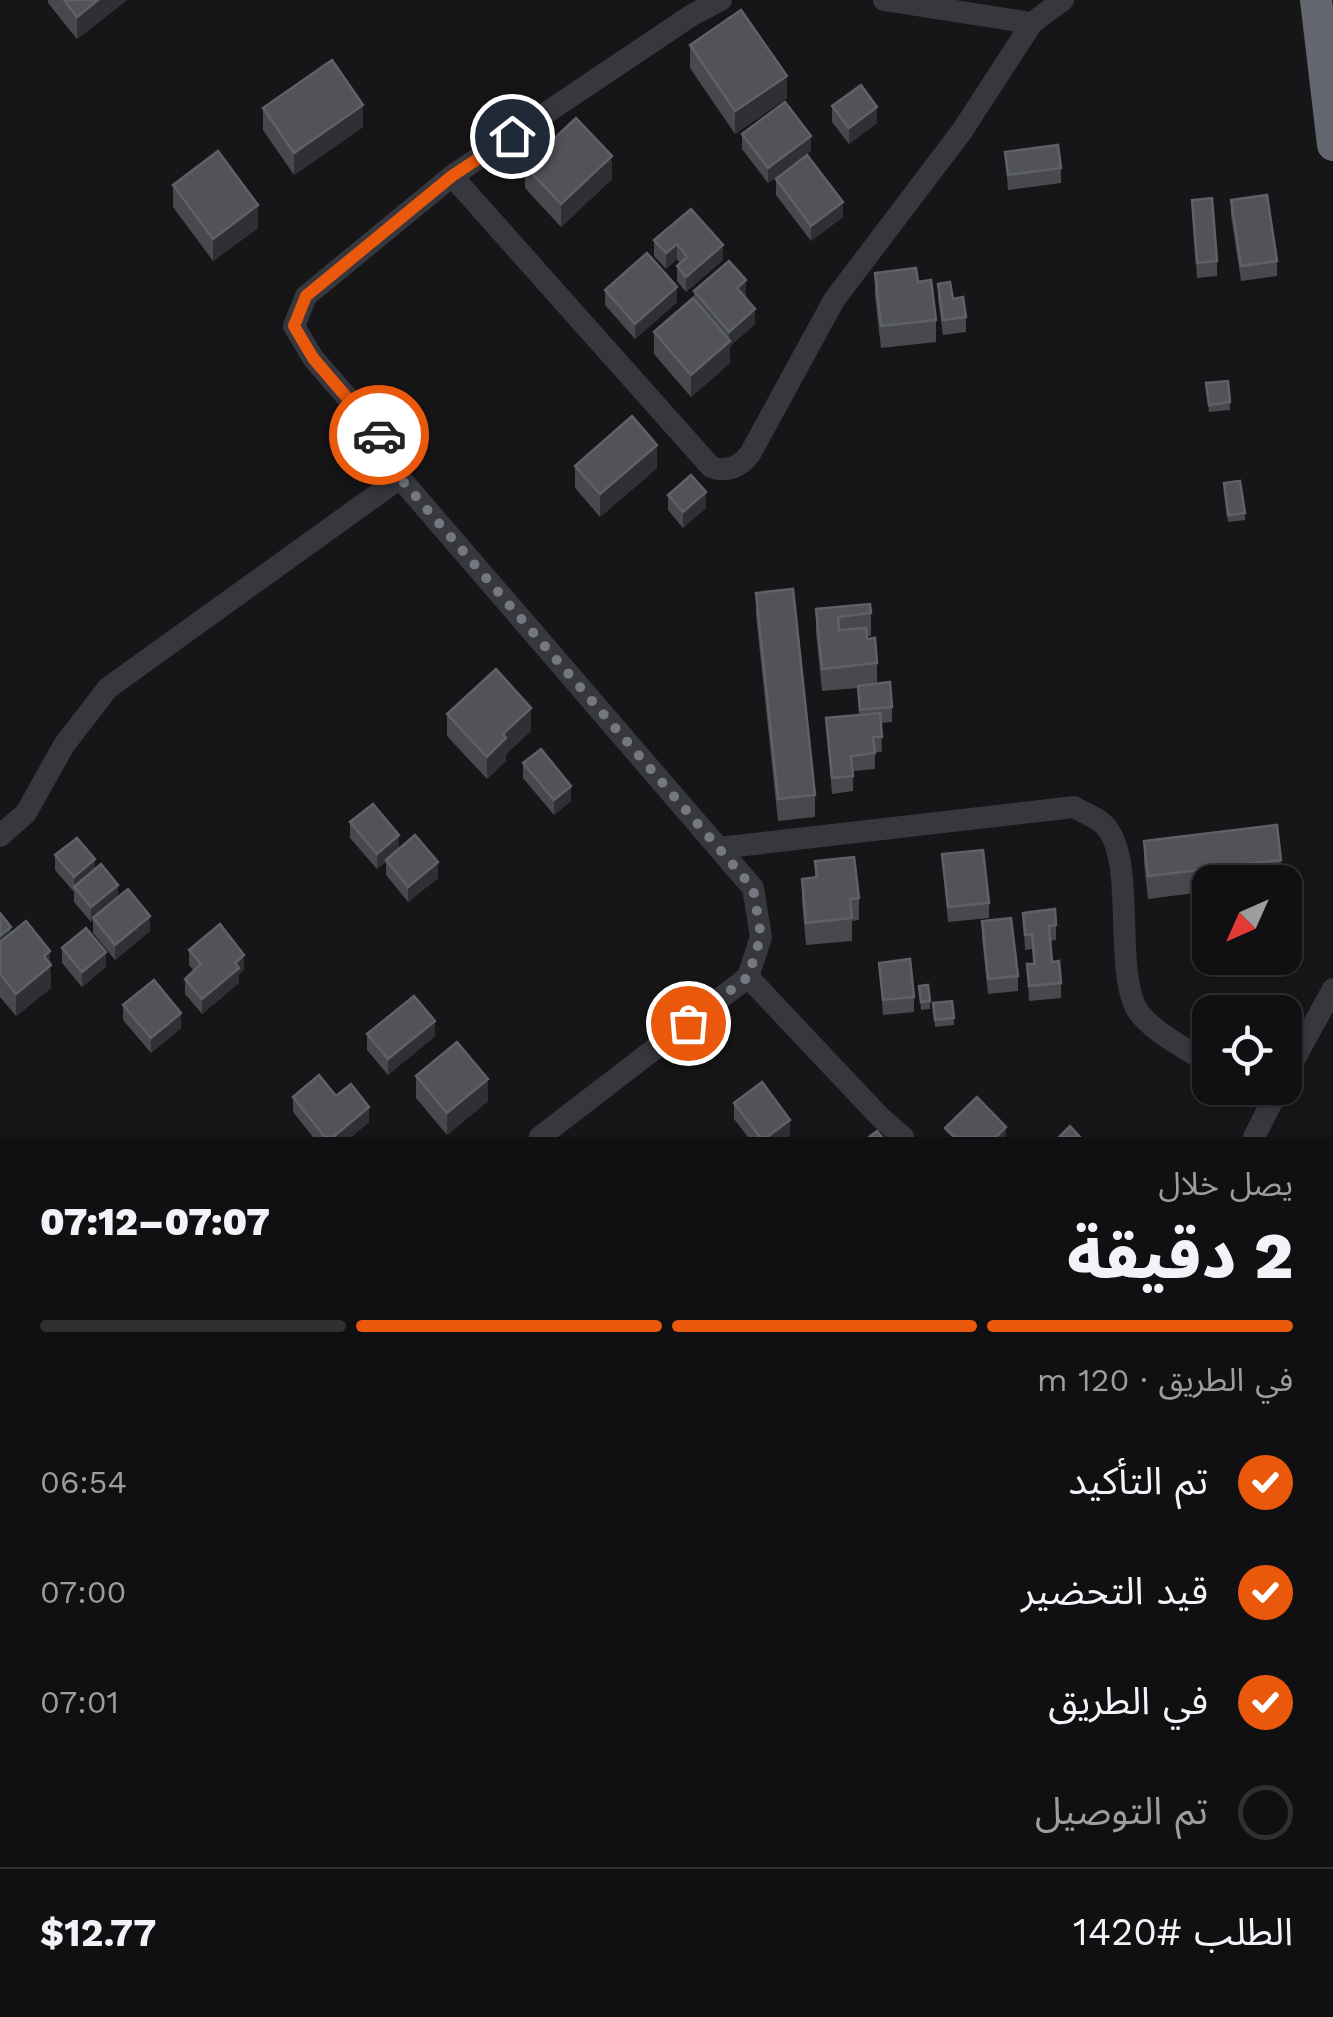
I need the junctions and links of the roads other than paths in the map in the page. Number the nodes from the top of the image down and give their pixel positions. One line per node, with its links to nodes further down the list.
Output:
1 (721, 0): 7 (street)
2 (884, 0): 5 (street)
3 (1063, 0): 5 (street)
4 (1316, 0): 6 (highway)
5 (1032, 23): 7 (street)
6 (1333, 145)
7 (452, 176): 8 (street)
8 (400, 478): 9 (street); 10 (street)
9 (0, 836)
10 (719, 848): 11 (street); 14 (street)
11 (748, 977): 16 (street); 17 (street)
12 (1333, 989): 13 (street)
13 (1302, 1045)
14 (1192, 1052)
15 (1270, 1105): 18 (street)
16 (540, 1137)
17 (903, 1137)
18 (1254, 1137)

